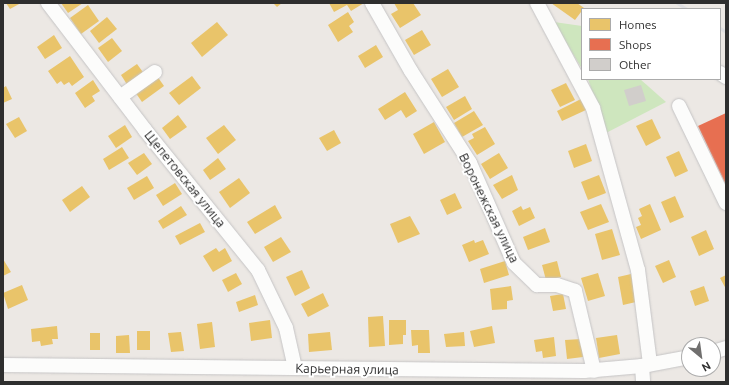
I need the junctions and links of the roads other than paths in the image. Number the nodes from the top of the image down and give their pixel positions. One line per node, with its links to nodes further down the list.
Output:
1 (48, 3): 5 (street, Щепетовская улица)
2 (372, 3): 12 (street, Воронежская улица)
3 (537, 3): 10 (street)
4 (155, 72): 5 (street)
5 (120, 97): 11 (street, Щепетовская улица)
6 (678, 106): 7 (street)
7 (726, 203)
8 (681, 358): 10 (street, Карьерная улица)
9 (3, 365): 11 (street, Карьерная улица)
10 (646, 365): 12 (street, Карьерная улица); 13 (street)
11 (295, 368): 12 (street, Карьерная улица)
12 (588, 375)
13 (643, 382)

